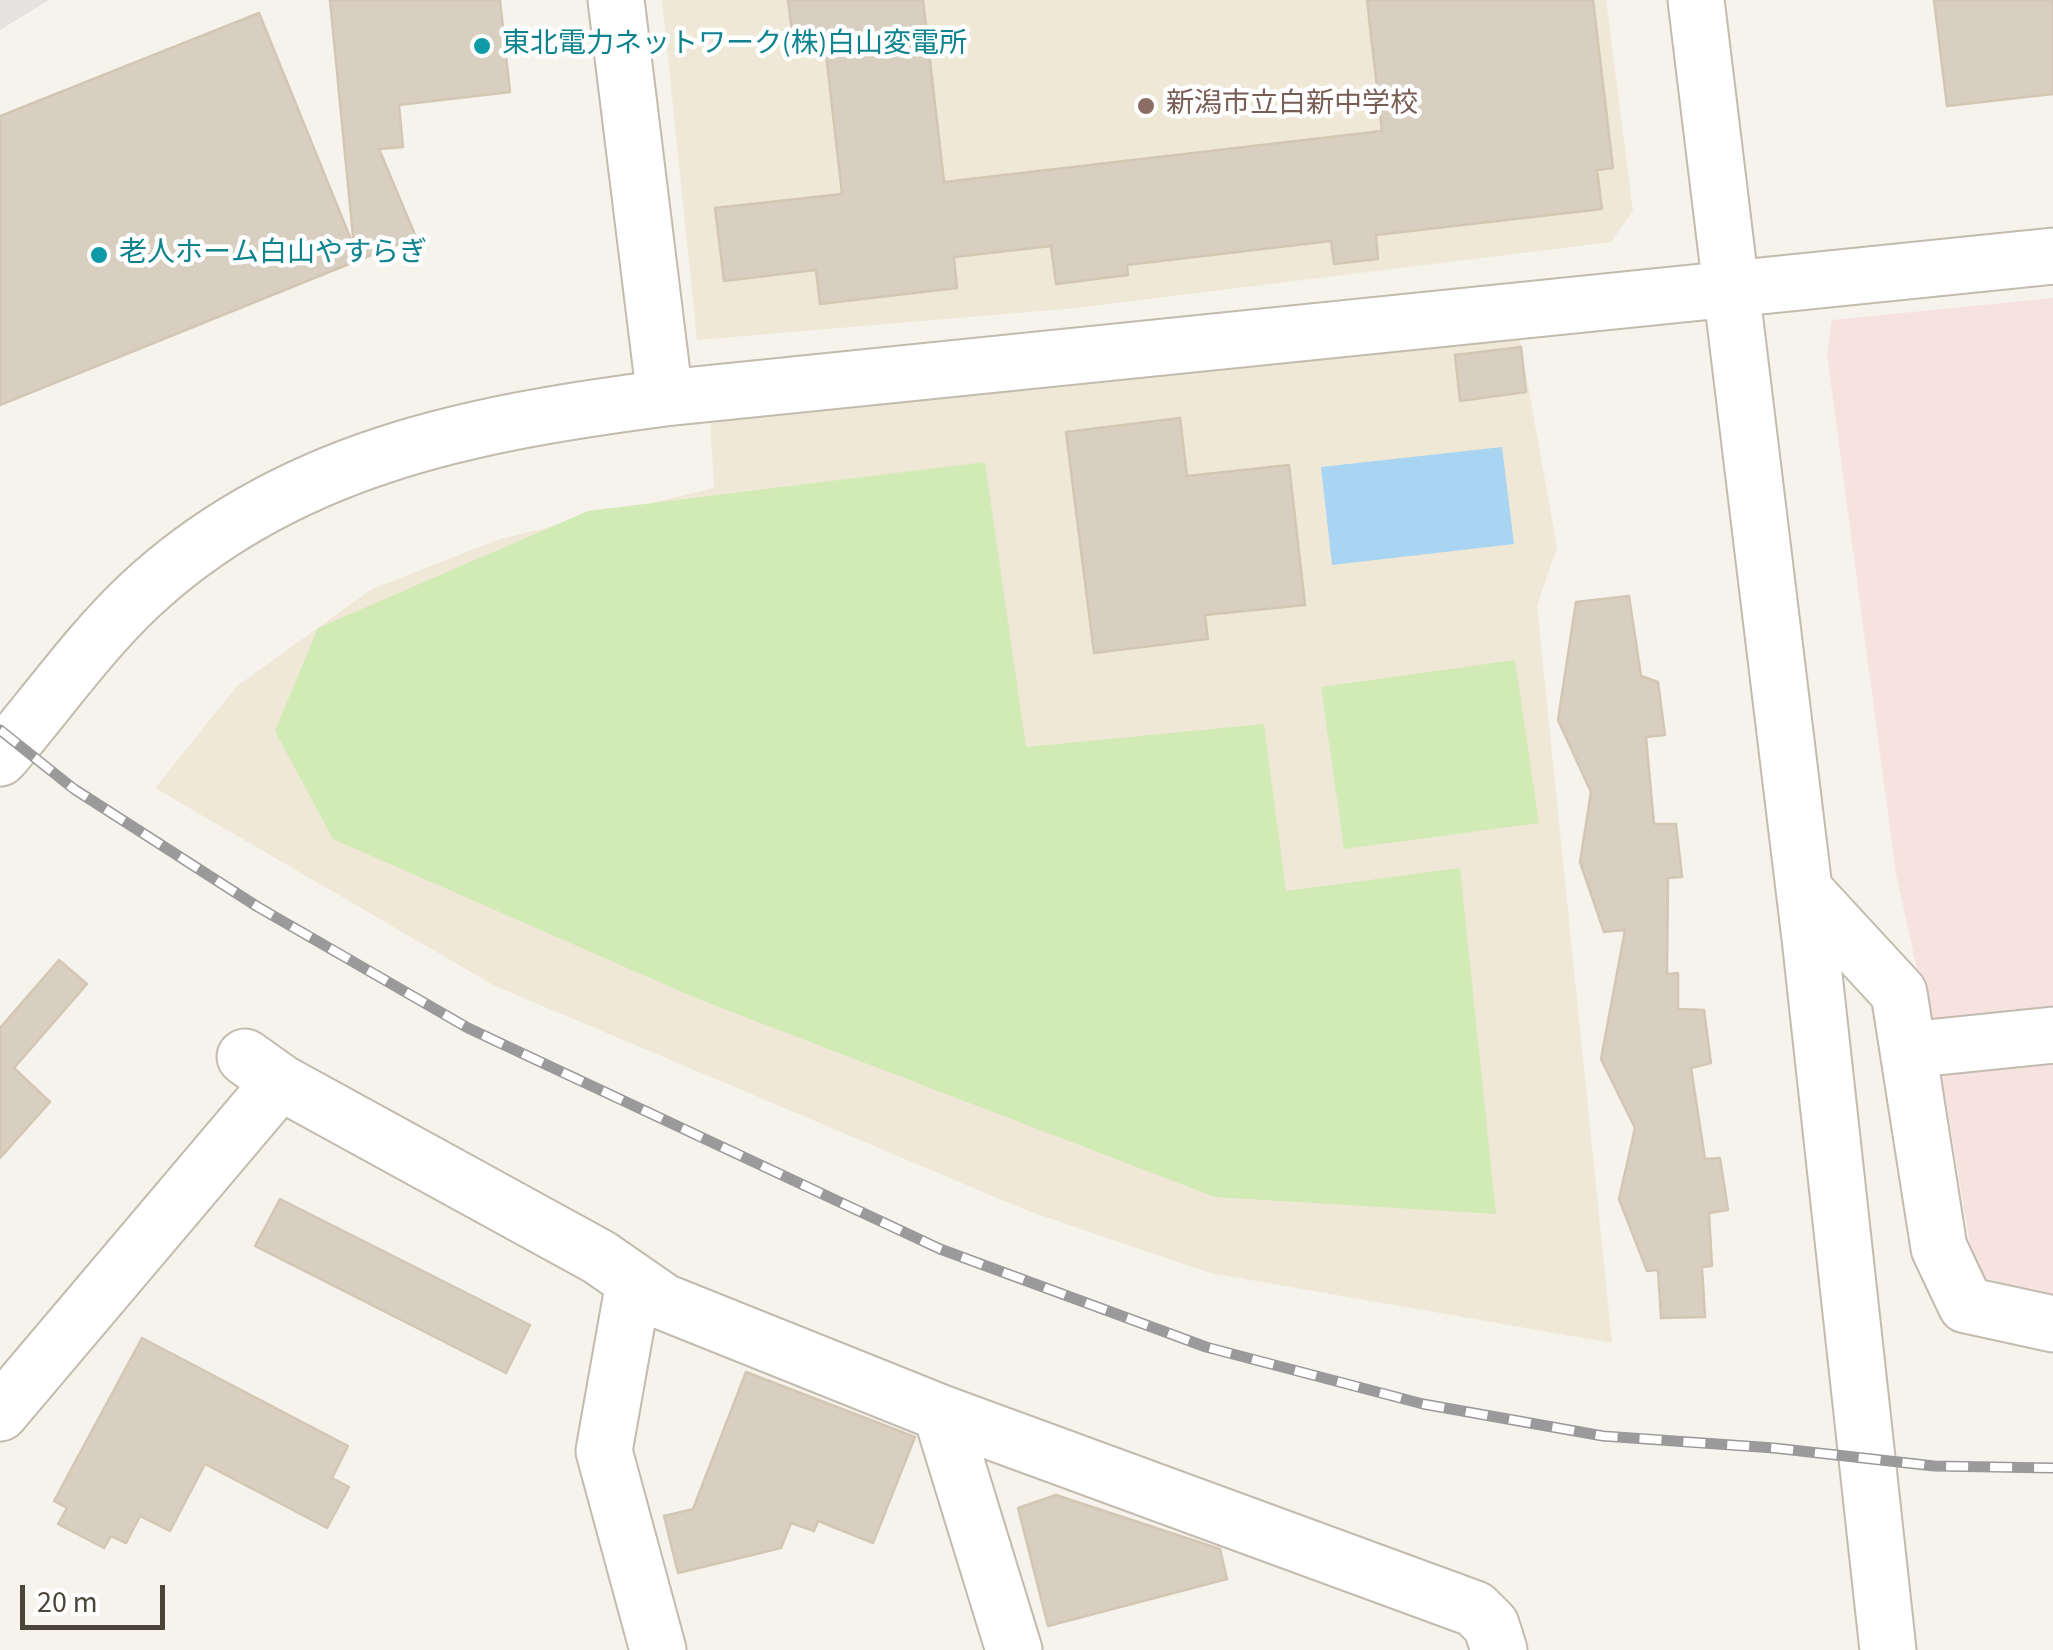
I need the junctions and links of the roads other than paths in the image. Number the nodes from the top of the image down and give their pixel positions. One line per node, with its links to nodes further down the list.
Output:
1 (616, 0): 5 (street)
2 (1696, 0): 4 (street)
3 (2053, 256): 4 (street)
4 (1732, 289): 5 (street); 7 (street)
5 (665, 398): 6 (street)
6 (0, 758)
7 (1804, 890): 9 (street); 17 (street)
8 (2053, 1034): 9 (street)
9 (1908, 1050): 11 (street)
10 (634, 1282): 12 (street); 13 (street); 14 (street)
11 (2053, 1324)
12 (0, 1413)
13 (941, 1414): 15 (street); 16 (street)
14 (658, 1650)
15 (1014, 1650)
16 (1498, 1650)
17 (1888, 1650)

